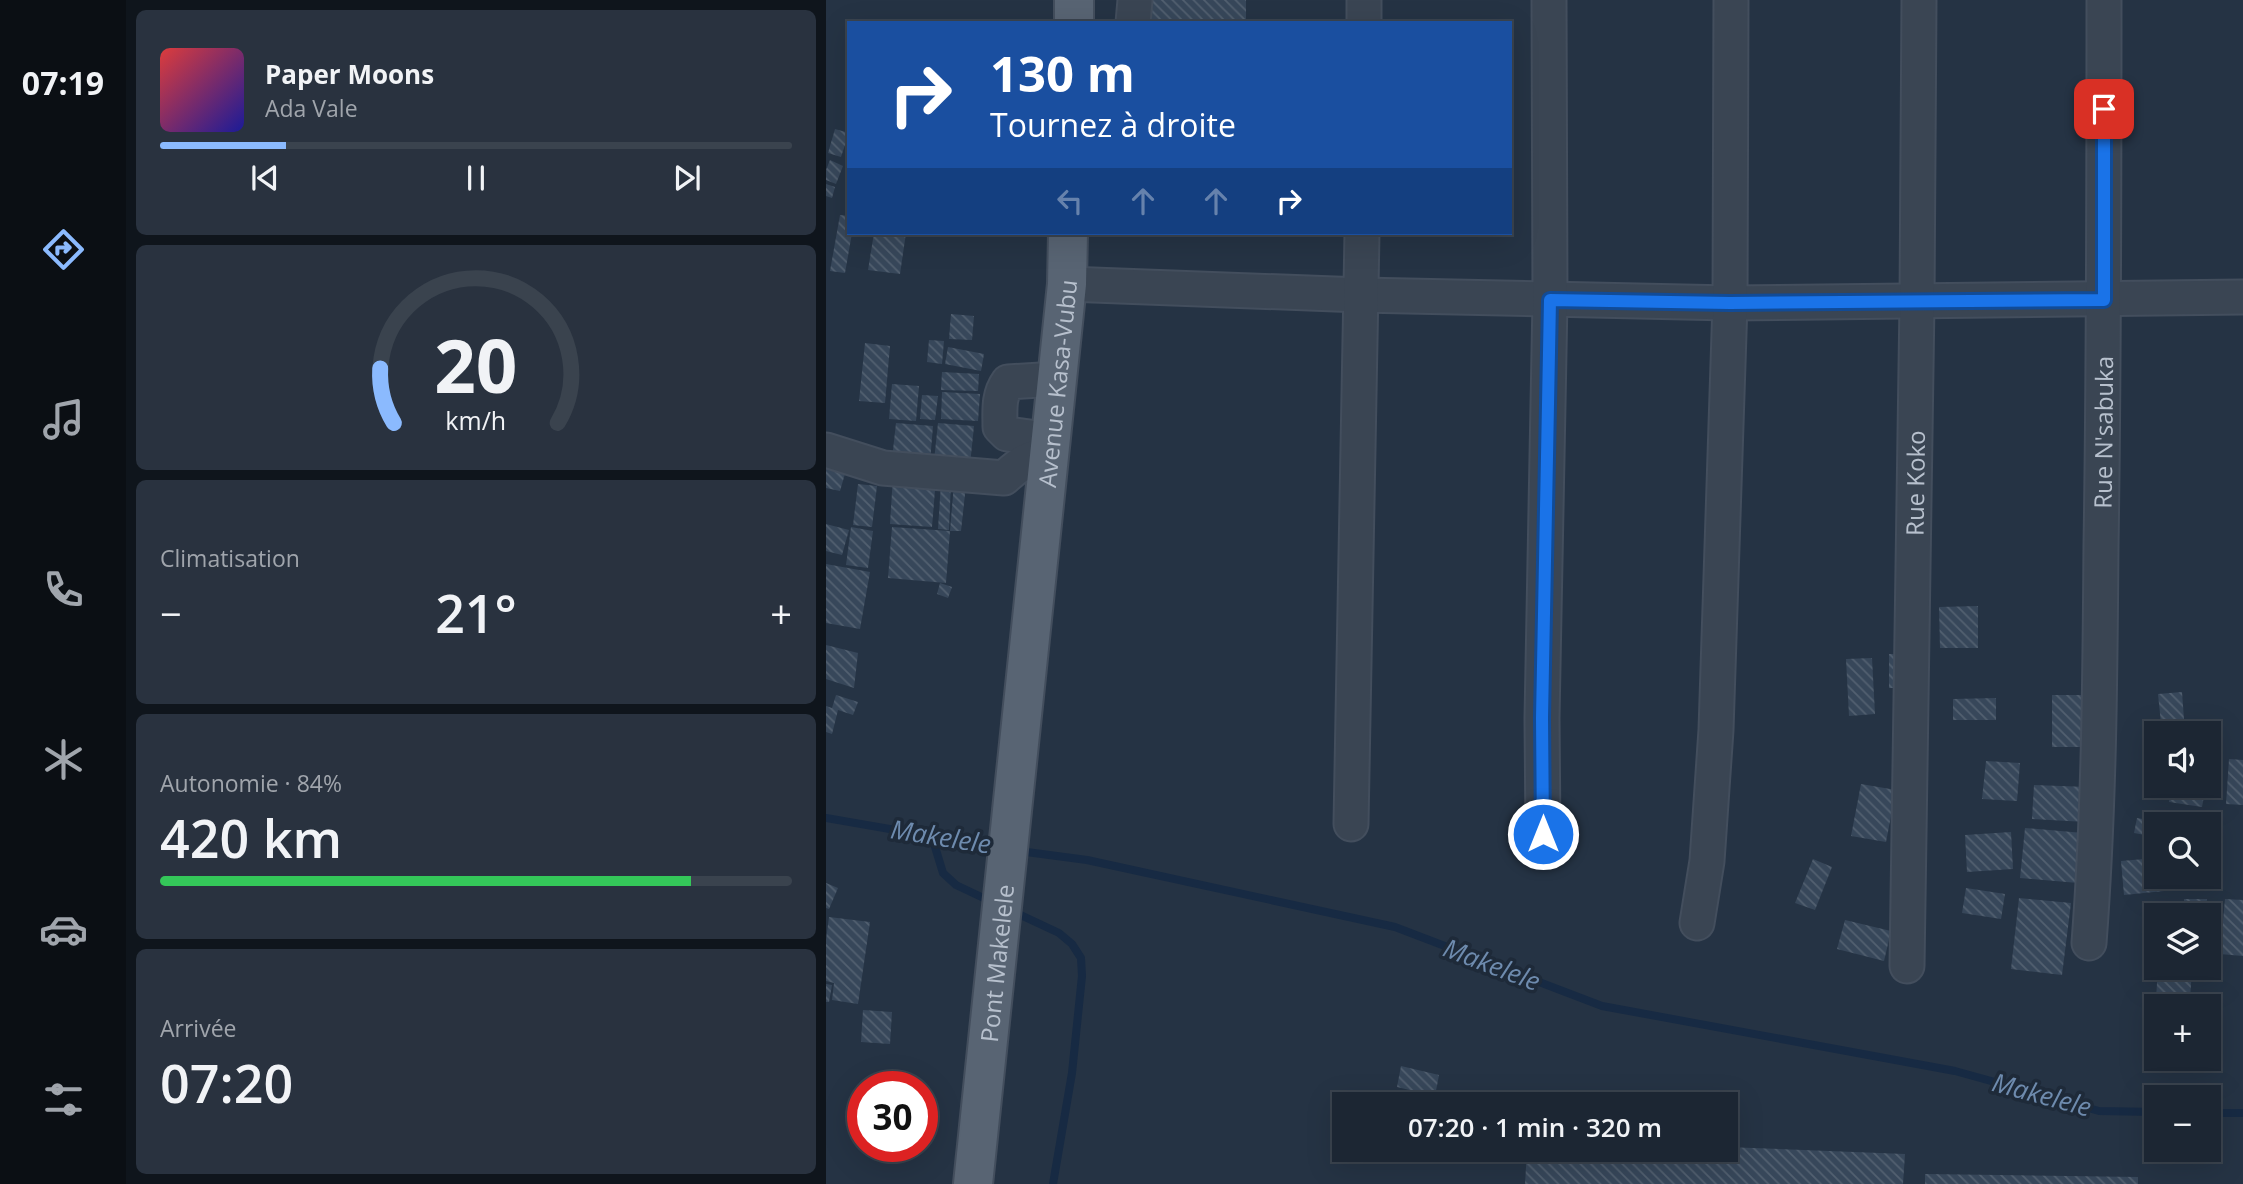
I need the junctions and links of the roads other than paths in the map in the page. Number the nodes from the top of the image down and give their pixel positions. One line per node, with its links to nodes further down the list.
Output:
1 (1074, 0): 8 (main road)
2 (1135, 0): 9 (street)
3 (1364, 0): 10 (street)
4 (1549, 0): 16 (street)
5 (1731, 0): 19 (street)
6 (1919, 0): 18 (street, Rue Koko)
7 (2104, 0): 17 (street, Rue N'sabuka)
8 (1074, 21)
9 (1133, 21)
10 (1364, 21)
11 (1068, 235): 13 (main road, Avenue Kasa-Vubu)
12 (1362, 235): 14 (street)
13 (1067, 284): 14 (street); 20 (main road, Avenue Kasa-Vubu)
14 (1362, 295): 16 (street); 24 (street)
15 (2243, 297): 17 (street)
16 (1550, 300): 19 (street); 25 (street)
17 (2104, 300): 18 (street); 27 (street, Rue N'sabuka)
18 (1917, 302): 19 (street); 28 (street, Rue Koko)
19 (1730, 303): 26 (street)
20 (1057, 379): 21 (main road, Avenue Kasa-Vubu); 21 (street)
21 (1050, 447): 22 (street); 23 (main road, Avenue Kasa-Vubu)
22 (826, 450)
23 (1041, 532): 29 (main road, Pont Makelele)
24 (1350, 824)
25 (1543, 834)
26 (1697, 923)
27 (2089, 943)
28 (1907, 966)
29 (973, 1184)

